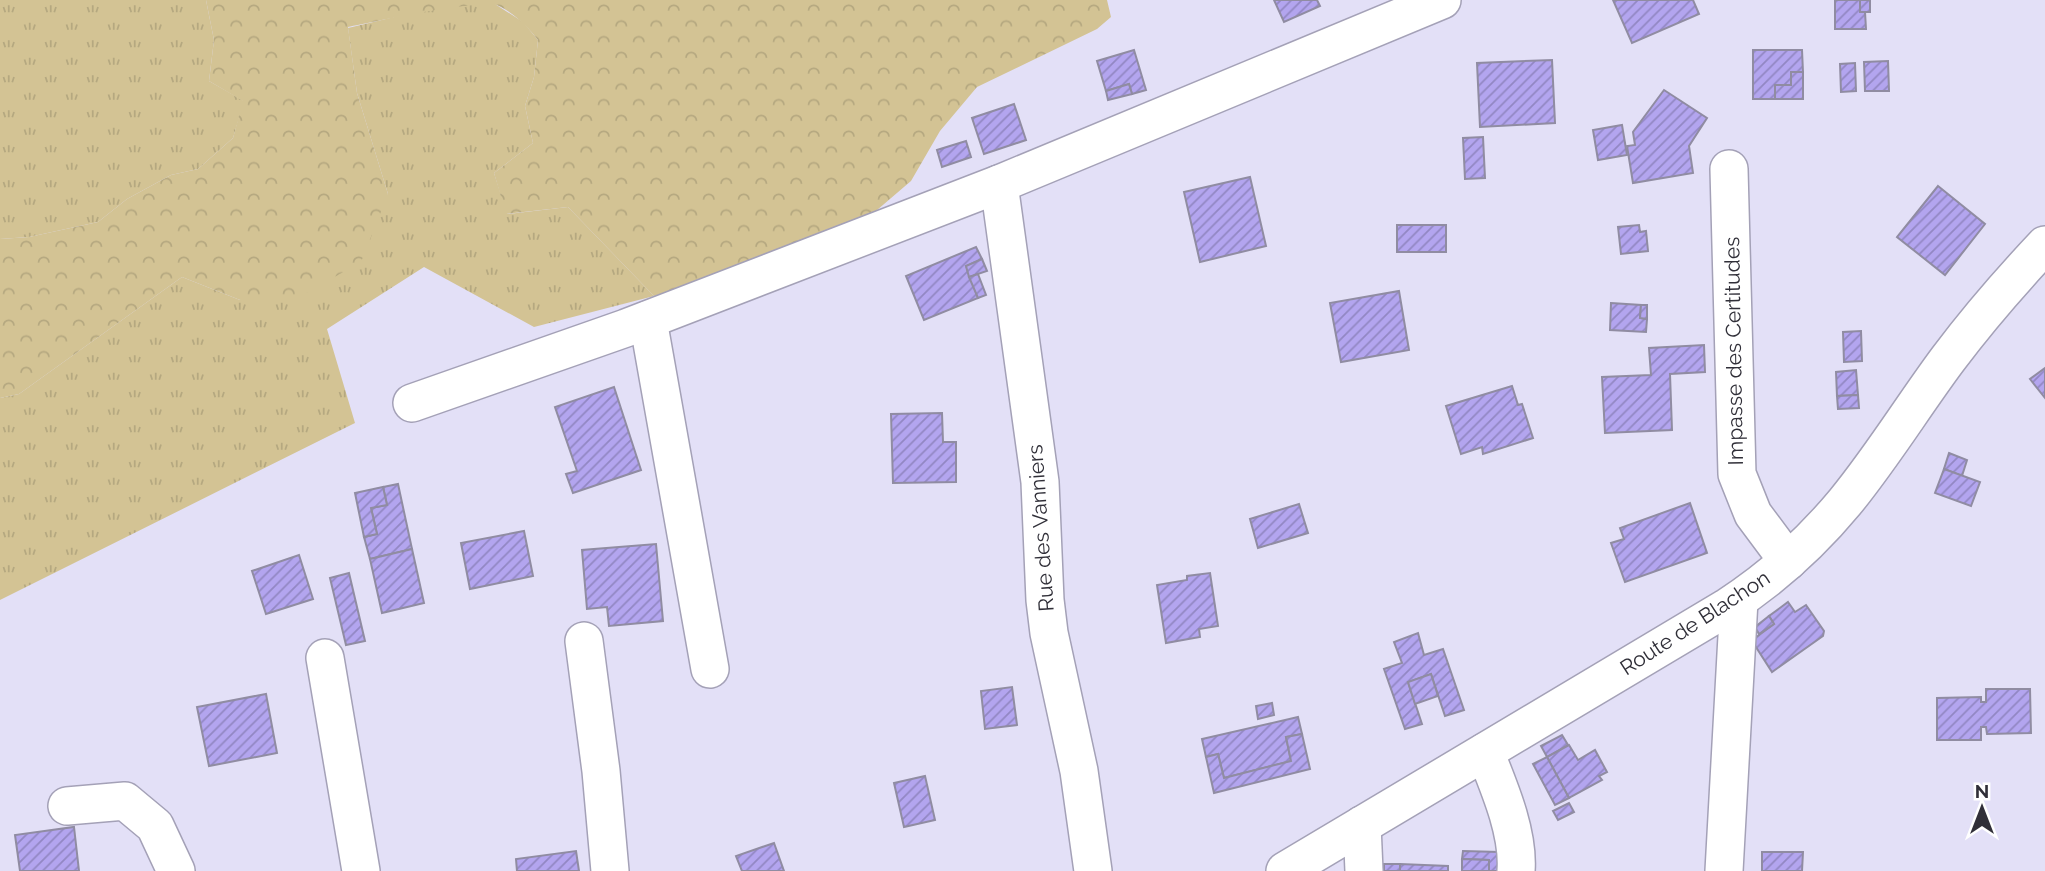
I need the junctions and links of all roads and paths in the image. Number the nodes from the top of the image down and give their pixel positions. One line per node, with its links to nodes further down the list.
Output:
1 (1442, 0): 3 (street)
2 (1729, 169): 7 (street, Impasse des Certitudes)
3 (999, 184): 5 (street); 18 (street, Rue des Vanniers)
4 (2045, 245): 7 (street, Route de Blachon)
5 (648, 320): 6 (street); 11 (street)
6 (412, 402)
7 (1788, 561): 8 (street, Route de Blachon)
8 (1739, 600): 12 (street, Route de Blachon); 22 (street)
9 (584, 641): 17 (street)
10 (326, 658): 16 (street)
11 (709, 669)
12 (1485, 752): 14 (street, Route de Blachon); 21 (street)
13 (66, 806): 15 (street)
14 (1362, 825): 19 (street, Route de Blachon); 20 (street)
15 (176, 871)
16 (361, 871)
17 (610, 871)
18 (1093, 871)
19 (1285, 871)
20 (1364, 871)
21 (1517, 871)
22 (1724, 871)

